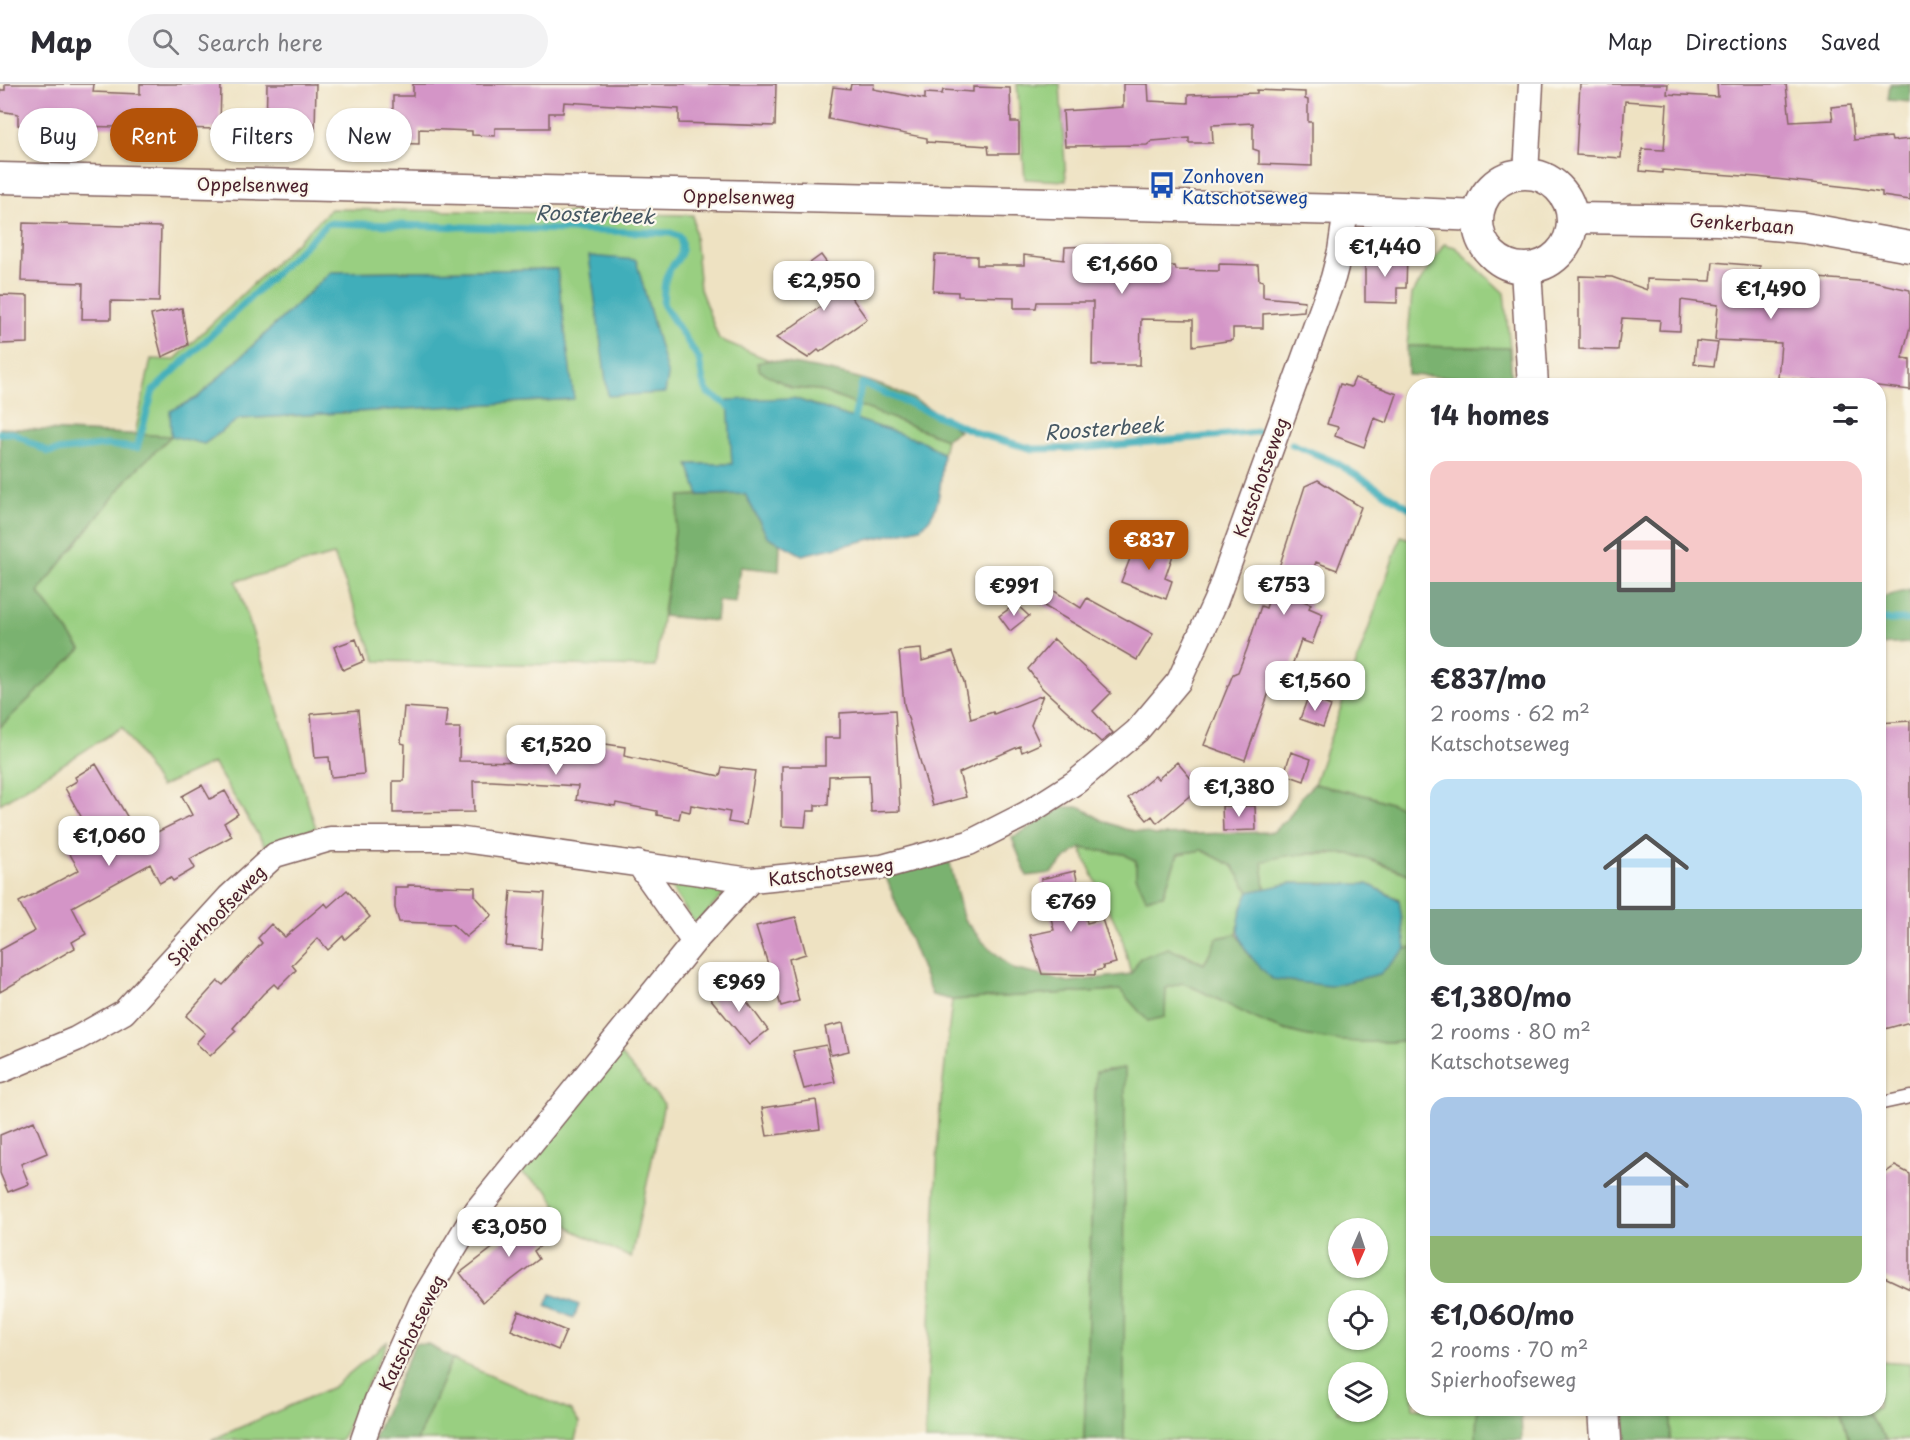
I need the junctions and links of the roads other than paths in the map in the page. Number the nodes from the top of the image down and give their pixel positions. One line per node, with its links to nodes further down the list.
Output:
1 (1531, 84): 2 (street)
2 (1526, 174): 5 (street); 6 (street)
3 (0, 178): 4 (street, Oppelsenweg)
4 (1346, 210): 5 (street, Oppelsenweg); 11 (street, Katschotseweg)
5 (1477, 216): 8 (street)
6 (1572, 218): 7 (street, Genkerbaan); 8 (street)
7 (1910, 247)
8 (1526, 269): 9 (street)
9 (1533, 378)
10 (638, 863): 11 (street, Spierhoofseweg); 12 (street); 13 (street, Spierhoofseweg)
11 (751, 880): 12 (street, Katschotseweg)
12 (694, 942): 17 (street, Katschotseweg)
13 (0, 1071)
14 (1910, 1097): 15 (lane)
15 (1886, 1102)
16 (1604, 1416): 18 (street)
17 (363, 1440)
18 (1606, 1440)

